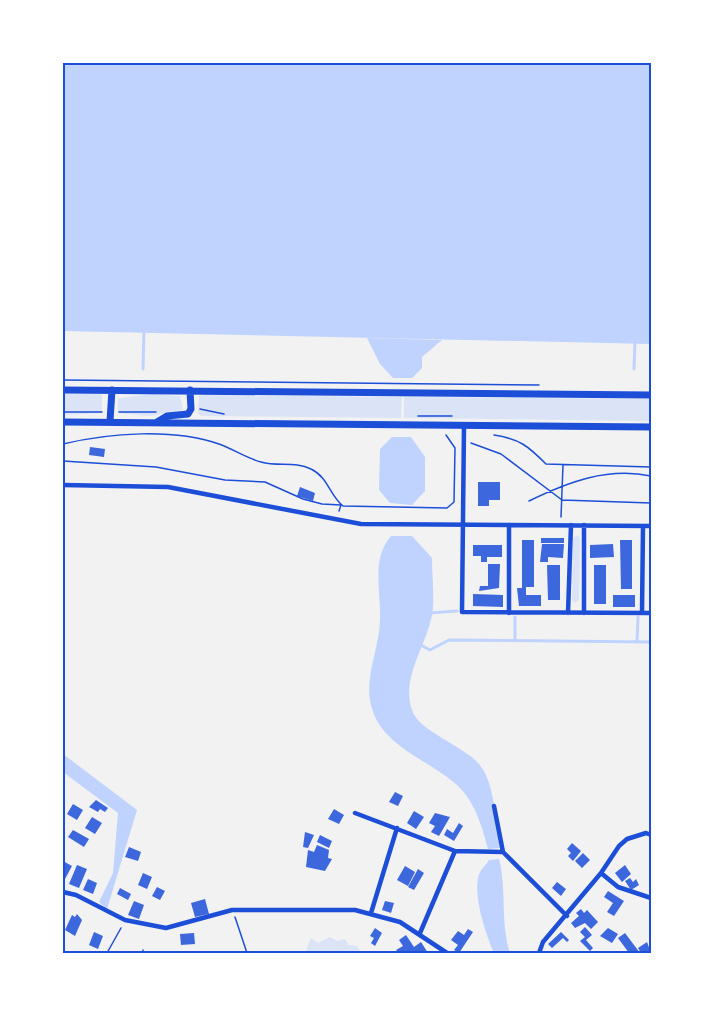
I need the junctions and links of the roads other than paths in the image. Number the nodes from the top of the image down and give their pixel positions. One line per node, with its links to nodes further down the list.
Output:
1 (63, 390): 2 (highway)
2 (112, 390): 3 (highway); 6 (highway)
3 (190, 390): 4 (highway); 7 (highway)
4 (651, 394)
5 (63, 422): 6 (highway)
6 (110, 422): 7 (highway)
7 (157, 422): 8 (highway)
8 (464, 425): 9 (highway); 11 (street)
9 (651, 427)
10 (63, 485): 11 (street)
11 (462, 524): 12 (street); 17 (street)
12 (509, 525): 13 (street); 17 (street)
13 (571, 525): 14 (street); 18 (street)
14 (584, 525): 15 (street); 19 (street)
15 (643, 526): 16 (street); 20 (street)
16 (651, 526)
17 (509, 613): 18 (street)
18 (568, 613): 19 (street)
19 (584, 613): 20 (street)
20 (642, 613): 21 (street)
21 (651, 613)
22 (494, 806): 27 (street)
23 (356, 813): 24 (street)
24 (397, 828): 26 (street); 31 (street)
25 (651, 835): 28 (street)
26 (455, 851): 27 (street); 33 (street)
27 (501, 852): 32 (street)
28 (601, 873): 30 (street); 32 (street)
29 (63, 892): 31 (street)
30 (651, 898)
31 (371, 913): 33 (street)
32 (567, 916): 35 (street)
33 (420, 933): 34 (street)
34 (447, 953)
35 (539, 953)

